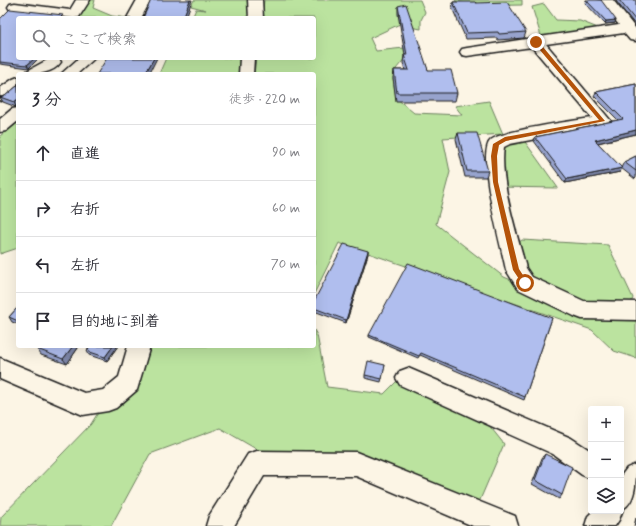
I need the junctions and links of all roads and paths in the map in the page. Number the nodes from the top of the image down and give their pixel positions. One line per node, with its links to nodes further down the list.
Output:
1 (83, 0): 6 (street)
2 (144, 0): 7 (street)
3 (256, 0): 8 (street)
4 (606, 0): 9 (street)
5 (15, 7): 6 (street)
6 (73, 16)
7 (135, 16)
8 (256, 16)
9 (632, 33): 10 (street)
10 (536, 42): 11 (street); 20 (street)
11 (467, 52)
12 (55, 60): 15 (street); 16 (street)
13 (86, 60): 16 (street)
14 (247, 60): 17 (street)
15 (35, 72)
16 (71, 72)
17 (246, 72)
18 (16, 84): 19 (street)
19 (0, 96)
20 (636, 311)
21 (138, 348): 22 (street)
22 (0, 368)
23 (408, 378): 24 (street)
24 (588, 464)
25 (627, 489): 28 (street)
26 (219, 526): 27 (street)
27 (505, 526)
28 (598, 526)

